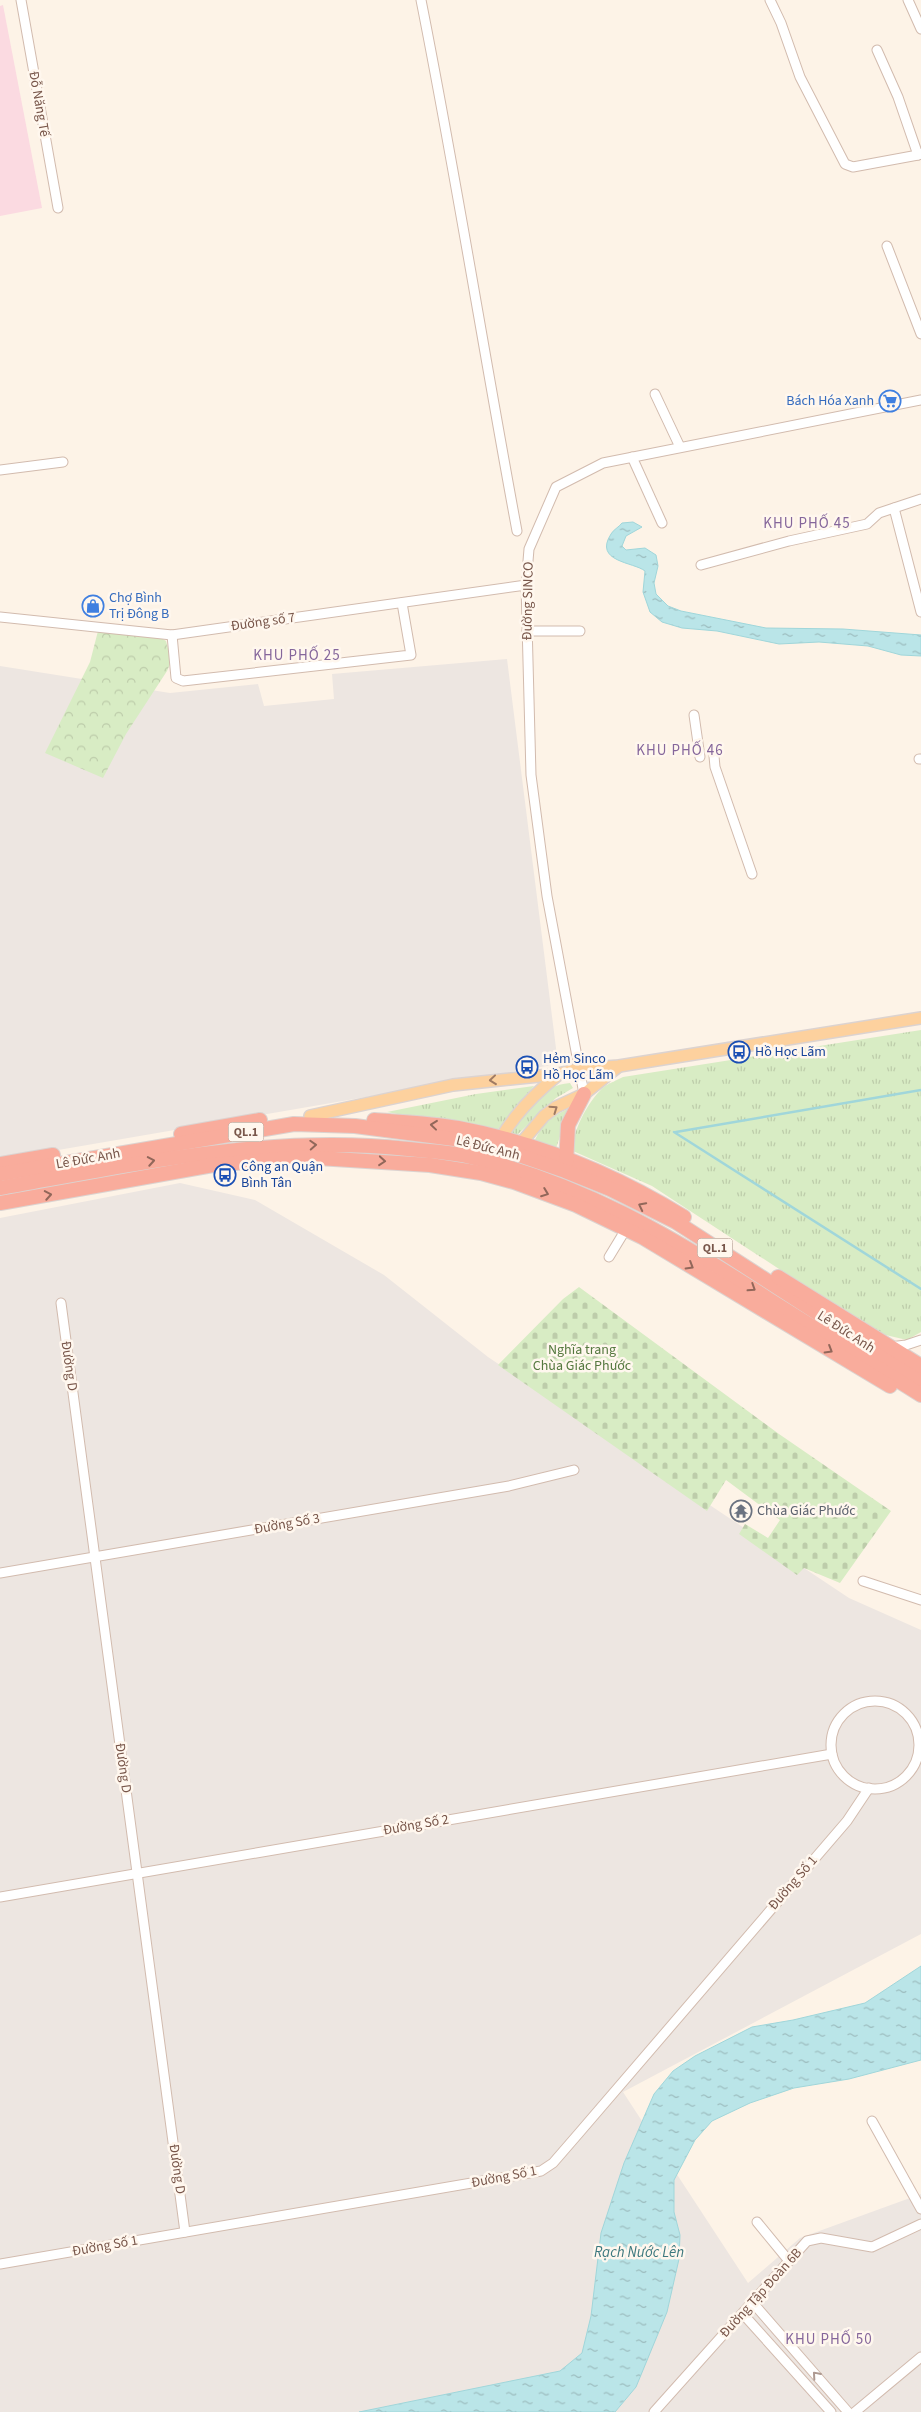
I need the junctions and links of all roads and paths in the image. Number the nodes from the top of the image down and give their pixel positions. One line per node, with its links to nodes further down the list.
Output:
1 (21, 0): 8 (street, Đỗ Năng Tế)
2 (421, 0): 20 (street)
3 (770, 0): 7 (street)
4 (908, 0): 5 (street)
5 (921, 29)
6 (876, 50): 7 (street)
7 (919, 154)
8 (58, 208)
9 (887, 246): 10 (street)
10 (921, 334)
11 (655, 394): 13 (street)
12 (921, 400): 13 (street, Đường SINCO)
13 (680, 447): 14 (street, Đường SINCO)
14 (632, 457): 19 (street); 22 (street, Đường SINCO)
15 (63, 462): 16 (street)
16 (0, 470)
17 (921, 498): 18 (street)
18 (894, 508): 21 (street); 24 (street)
19 (662, 523)
20 (516, 531)
21 (701, 565)
22 (526, 585): 23 (street, Đường số 7); 27 (street, Đường SINCO)
23 (402, 603): 28 (street, Đường số 7); 28 (street)
24 (921, 612)
25 (0, 617): 28 (street, Đường số 7)
26 (580, 631): 27 (street)
27 (527, 632): 35 (street, Đường SINCO)
28 (172, 635)
29 (694, 715): 31 (street)
30 (714, 756): 32 (street)
31 (700, 757)
32 (752, 874)
33 (921, 1018): 34 (main road)
34 (619, 1066): 35 (main road); 37 (main road)
35 (577, 1069): 36 (main road); 37 (street, Đường SINCO)
36 (559, 1074): 38 (main road, one-way to 38); 40 (main road)
37 (584, 1094): 41 (main road, one-way to 37); 43 (highway)
38 (310, 1116): 39 (highway); 40 (highway, Lê Đức Anh / QL.1, one-way to 38); 42 (highway, Lê Đức Anh / QL.1)
39 (294, 1124): 40 (highway, Lê Đức Anh / QL.1); 46 (highway, Lê Đức Anh / QL.1)
40 (496, 1143): 41 (highway, Lê Đức Anh / QL.1); 44 (main road)
41 (516, 1149): 43 (highway, Lê Đức Anh / QL.1); 45 (main road)
42 (0, 1164)
43 (566, 1164): 53 (highway, Lê Đức Anh / QL.1); 55 (highway, Lê Đức Anh / QL.1, one-way to 43)
44 (484, 1167): 45 (highway, Lê Đức Anh / QL.1); 47 (highway, Lê Đức Anh / QL.1, one-way to 44); 48 (highway, Lê Đức Anh / QL.1, one-way to 44)
45 (502, 1172): 49 (highway, Lê Đức Anh / QL.1, one-way to 49); 56 (highway, Lê Đức Anh / QL.1, one-way to 56)
46 (0, 1174)
47 (0, 1188)
48 (0, 1204)
49 (626, 1229): 50 (street); 57 (highway, Lê Đức Anh / QL.1, one-way to 57)
50 (609, 1257)
51 (61, 1303): 59 (street, Đường D)
52 (921, 1340): 53 (street)
53 (889, 1347): 54 (highway, Lê Đức Anh / QL.1)
54 (921, 1366)
55 (921, 1380)
56 (921, 1395)
57 (921, 1404)
58 (574, 1470): 59 (street, Đường Số 3)
59 (94, 1557): 60 (street, Đường Số 3); 66 (street, Đường D)
60 (0, 1573)
61 (864, 1581): 62 (street)
62 (921, 1600)
63 (918, 1729): 64 (street); 65 (street)
64 (832, 1754): 65 (street); 66 (street, Đường Số 2)
65 (869, 1788): 72 (street, Đường Số 1)
66 (137, 1874): 67 (street, Đường Số 2); 72 (street, Đường D)
67 (0, 1897)
68 (872, 2121): 69 (street)
69 (921, 2209)
70 (757, 2222): 73 (street)
71 (921, 2224): 73 (street, Đường Tập Đoàn 6B)
72 (185, 2232): 74 (street, Đường Số 1)
73 (789, 2261): 75 (street, Đường Tập Đoàn 6B)
74 (0, 2264)
75 (753, 2303): 76 (street, Đường Tập Đoàn 6B); 80 (street, one-way to 75)
76 (743, 2314): 78 (street, Đường Tập Đoàn 6B); 79 (street)
77 (921, 2357): 81 (street)
78 (654, 2412)
79 (832, 2412)
80 (848, 2412)
81 (855, 2412)

